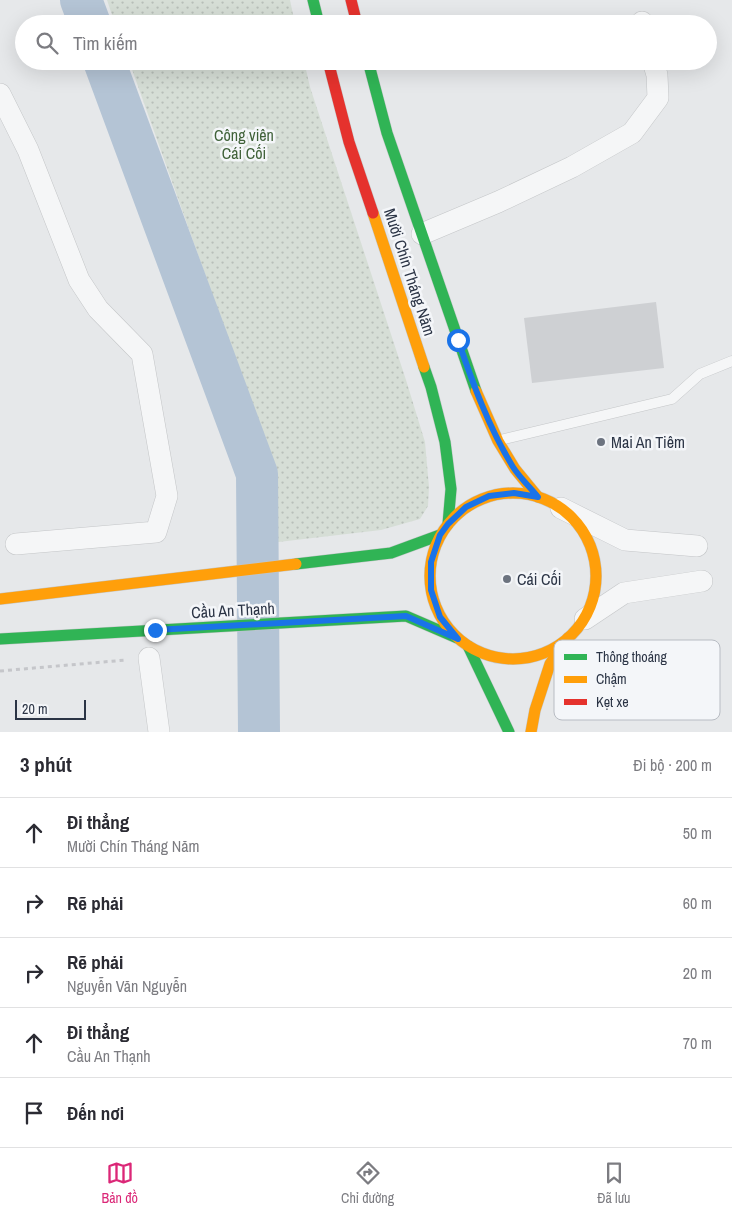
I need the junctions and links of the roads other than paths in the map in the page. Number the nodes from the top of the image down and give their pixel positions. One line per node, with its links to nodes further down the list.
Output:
1 (312, 0): 3 (main road)
2 (351, 0): 4 (main road)
3 (316, 15)
4 (355, 15)
5 (330, 70): 14 (main road, Mười Chín Tháng Năm)
6 (370, 70): 9 (main road, Mười Chín Tháng Năm)
7 (656, 70): 9 (street)
8 (0, 94): 16 (street)
9 (422, 234): 11 (main road, Mười Chín Tháng Năm)
10 (732, 361): 11 (lane)
11 (498, 441): 12 (main road, Mười Chín Tháng Năm)
12 (538, 497): 13 (main road); 14 (main road)
13 (561, 508): 17 (street); 20 (main road)
14 (448, 524): 15 (main road)
15 (440, 535): 19 (main road); 23 (main road)
16 (16, 544)
17 (697, 546)
18 (702, 581): 20 (street)
19 (1, 599)
20 (584, 619): 21 (main road)
21 (568, 638): 24 (main road)
22 (1, 639): 23 (main road, Cầu An Thạnh)
23 (458, 639): 25 (main road)
24 (565, 640)
25 (468, 646): 26 (main road); 30 (main road)
26 (554, 648)
27 (150, 658): 29 (street)
28 (554, 658): 31 (main road)
29 (160, 732)
30 (509, 732)
31 (531, 732)

